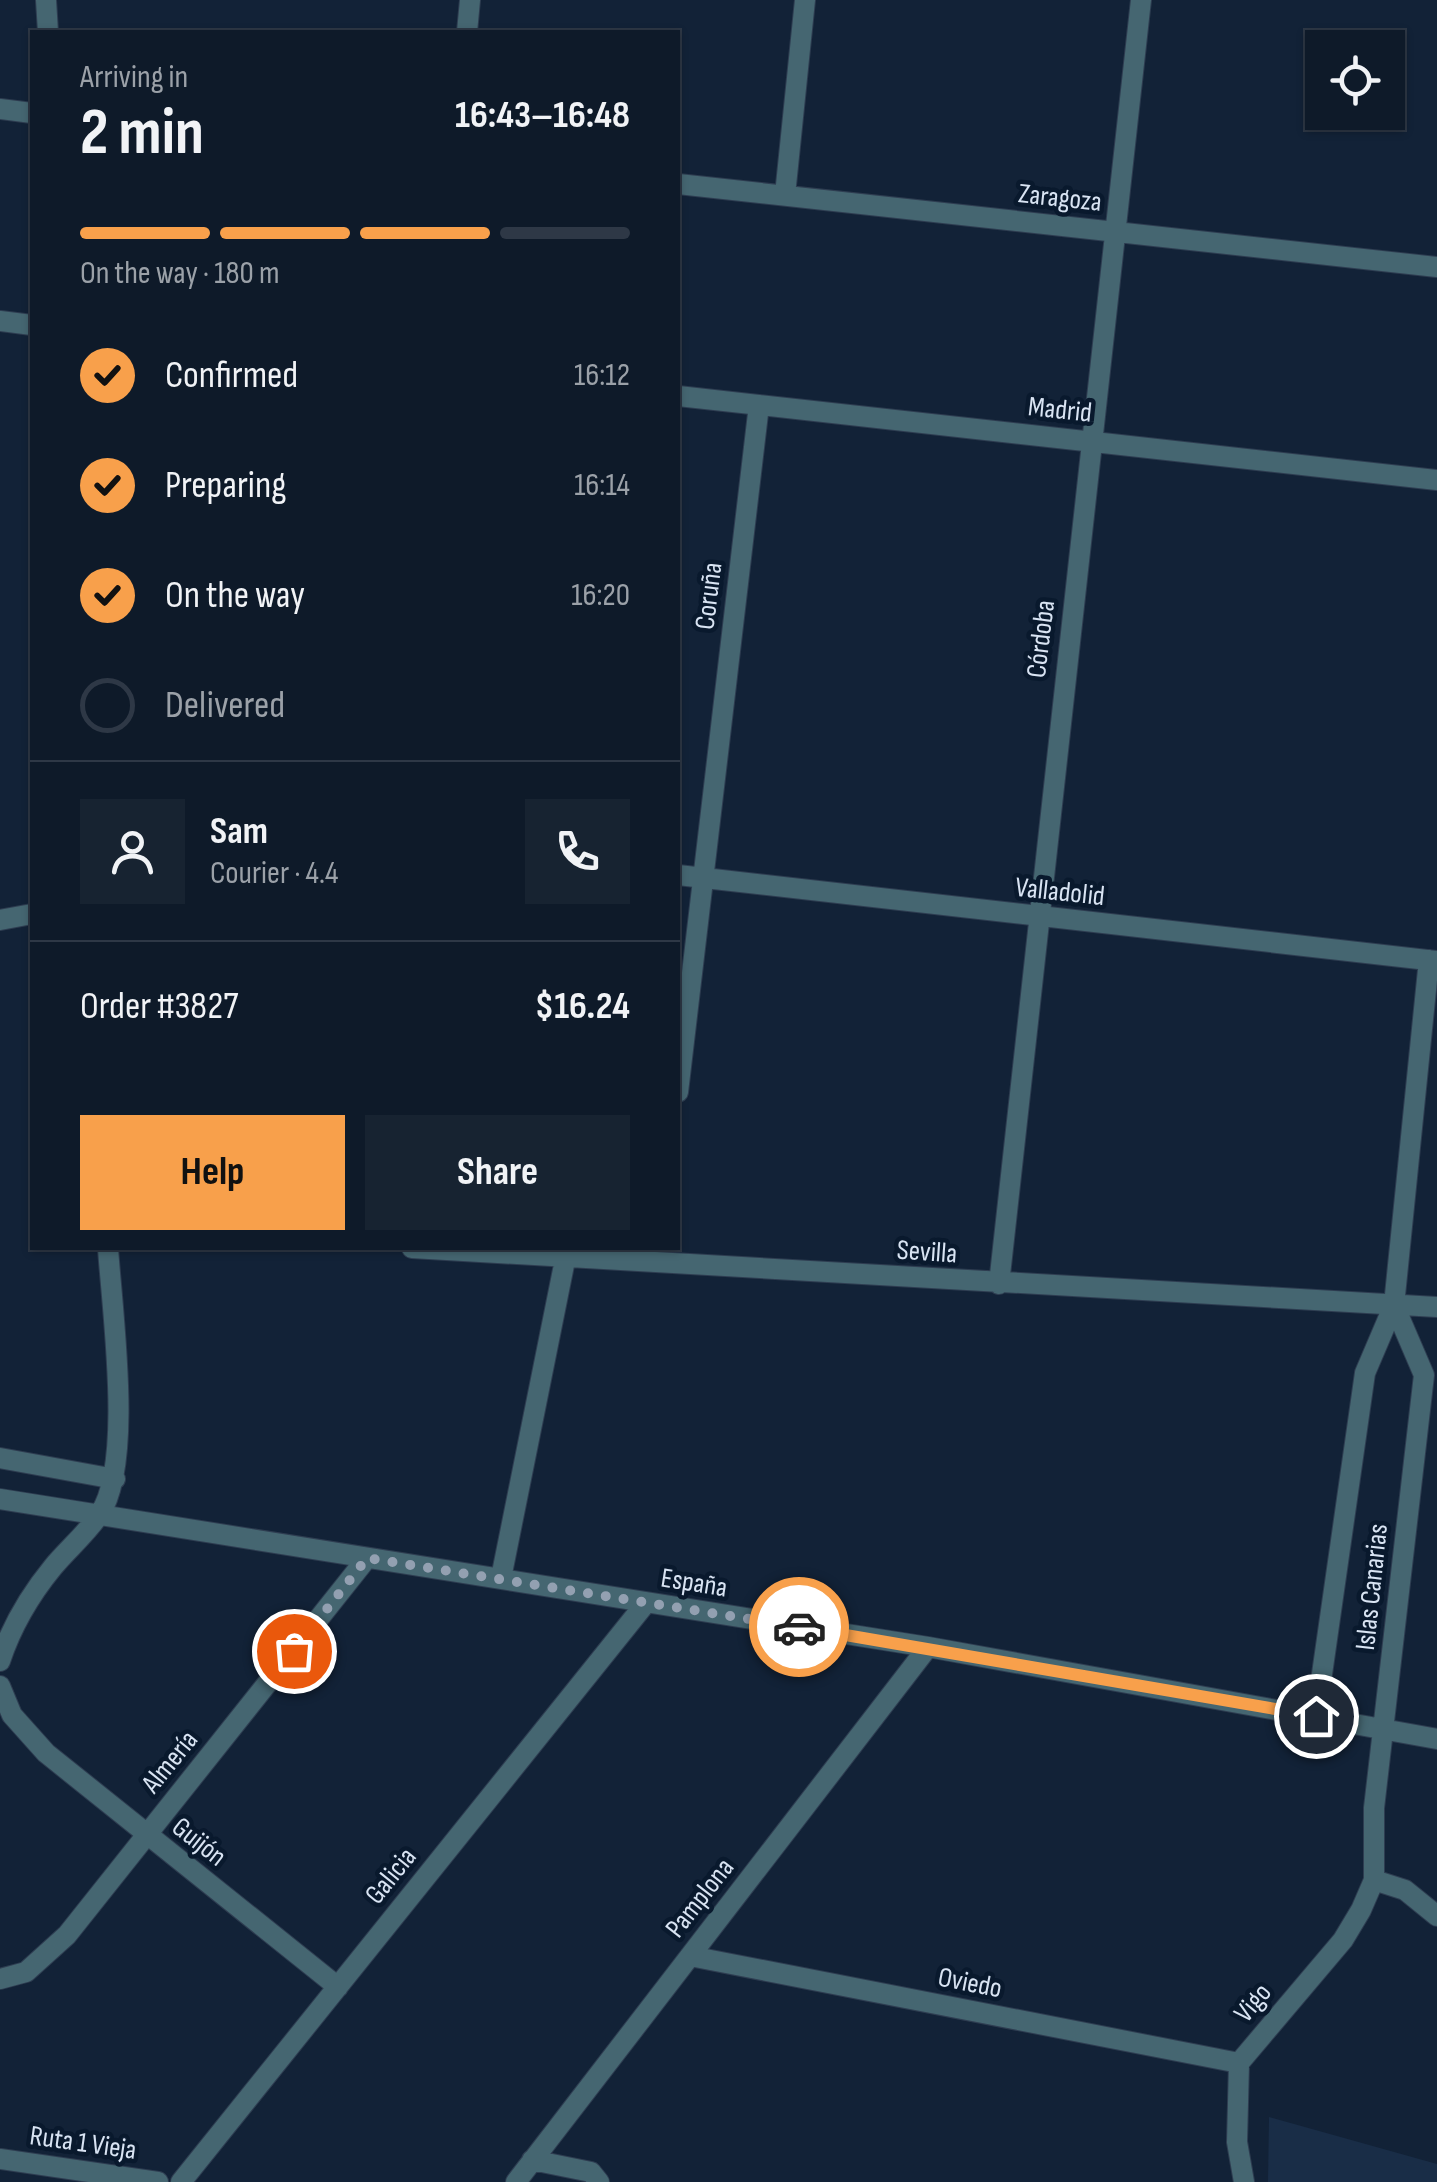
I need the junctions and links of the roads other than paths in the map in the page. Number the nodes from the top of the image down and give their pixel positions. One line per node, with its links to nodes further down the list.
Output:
1 (46, 0): 5 (street)
2 (470, 0): 6 (street)
3 (805, 0): 10 (street)
4 (1141, 0): 11 (street, Córdoba)
5 (48, 30)
6 (466, 30)
7 (0, 109): 8 (street)
8 (30, 112)
9 (680, 184): 10 (street, Zaragoza)
10 (785, 196): 11 (street, Zaragoza)
11 (1116, 232): 12 (street, Zaragoza); 17 (street, Córdoba)
12 (1437, 267)
13 (0, 321): 14 (street)
14 (30, 325)
15 (680, 396): 16 (street, Madrid)
16 (759, 405): 17 (street, Madrid); 20 (street, Coruña)
17 (1091, 442): 18 (street, Madrid); 22 (street, Córdoba)
18 (1437, 480)
19 (680, 875): 20 (street, Valladolid)
20 (703, 879): 22 (street, Valladolid); 25 (street, Coruña)
21 (30, 914): 23 (street)
22 (1036, 918): 24 (street, Valladolid); 30 (street, Córdoba)
23 (0, 920)
24 (1433, 960): 31 (street, Islas Canarias)
25 (680, 1075)
26 (108, 1250): 35 (street)
27 (456, 1250): 29 (street, Sevilla)
28 (658, 1254): 29 (street, Sevilla); 30 (street, Sevilla)
29 (566, 1255): 39 (street)
30 (999, 1284): 31 (street, Sevilla)
31 (1394, 1306): 32 (street, Sevilla); 33 (street, Islas Canarias); 44 (street, Islas Canarias)
32 (1437, 1308)
33 (1430, 1376): 45 (street, Islas Canarias)
34 (0, 1458): 35 (street)
35 (115, 1479): 37 (street)
36 (0, 1499): 37 (street, España)
37 (99, 1515): 38 (street, España); 42 (street)
38 (367, 1558): 39 (street, España); 47 (street, Almería)
39 (502, 1578): 40 (street, España)
40 (644, 1604): 41 (street, España); 52 (street, Galicia)
41 (928, 1648): 44 (street, España); 50 (street, Pamplona)
42 (0, 1661)
43 (0, 1686): 47 (street, Guijón)
44 (1316, 1716): 45 (street, España)
45 (1384, 1730): 46 (street, España); 48 (street, Islas Canarias)
46 (1437, 1739)
47 (146, 1836): 51 (street, Almería); 52 (street, Guijón)
48 (1374, 1880): 49 (street); 53 (street, Vigo)
49 (1437, 1916)
50 (690, 1956): 53 (street, Oviedo); 55 (street, Pamplona)
51 (0, 1978)
52 (338, 1987): 58 (street, Galicia)
53 (1239, 2063): 61 (street, Vigo)
54 (0, 2159): 56 (street, Ruta 1 Vieja)
55 (532, 2160): 59 (street, Pamplona); 60 (street)
56 (136, 2180): 57 (street, Ruta 1 Vieja)
57 (158, 2182)
58 (180, 2182)
59 (516, 2182)
60 (599, 2182)
61 (1244, 2182)

